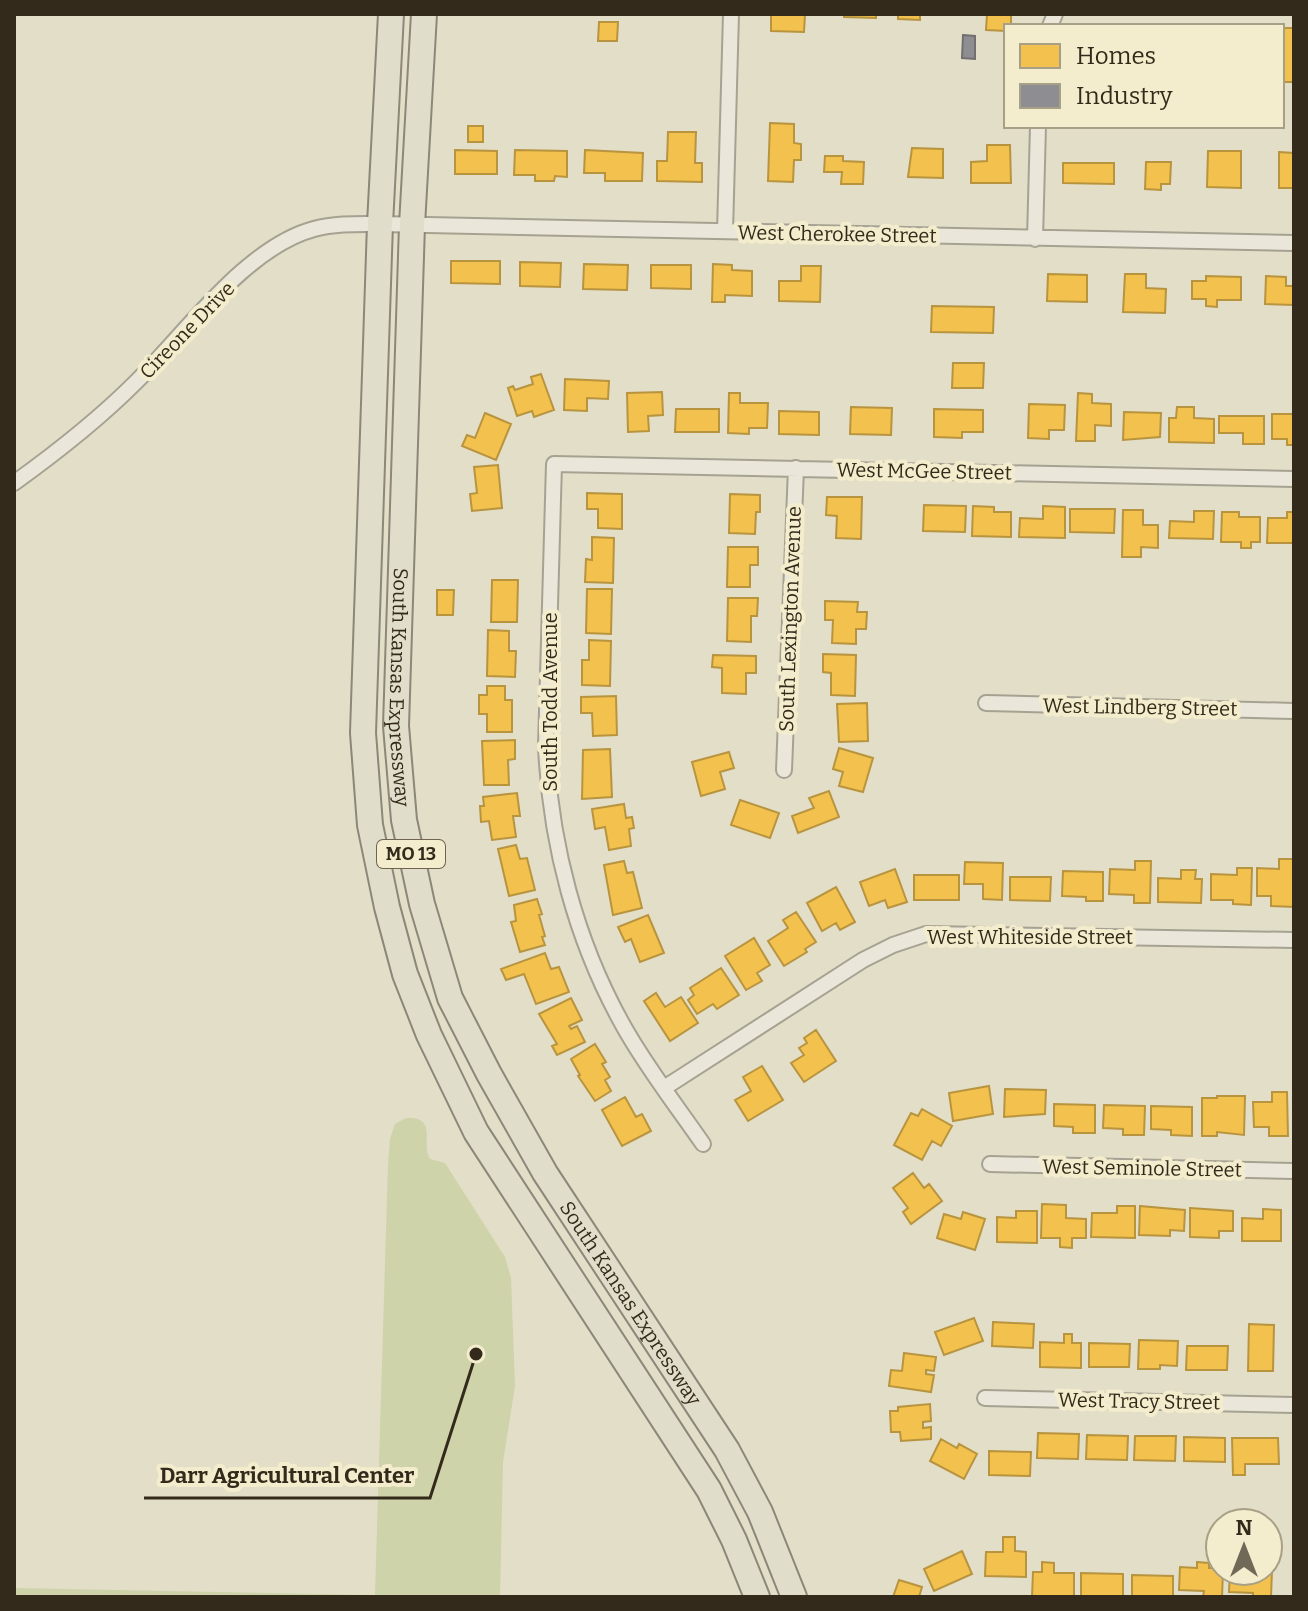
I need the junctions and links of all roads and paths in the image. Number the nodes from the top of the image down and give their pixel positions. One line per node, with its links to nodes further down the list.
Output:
1 (391, 14): 5 (main road, South Kansas Expressway / MO 13)
2 (424, 14): 6 (main road, South Kansas Expressway / MO 13)
3 (731, 14): 7 (street)
4 (1038, 128): 8 (street)
5 (380, 224): 6 (street, West Cherokee Street); 13 (street, Cireone Drive); 24 (main road, South Kansas Expressway / MO 13)
6 (412, 225): 7 (street, West Cherokee Street); 25 (main road, South Kansas Expressway / MO 13)
7 (725, 231): 8 (street, West Cherokee Street)
8 (1035, 239): 9 (street, West Cherokee Street)
9 (1294, 243)
10 (554, 464): 11 (street, West McGee Street); 18 (street, South Todd Avenue)
11 (796, 468): 12 (street, West McGee Street); 16 (street, South Lexington Avenue)
12 (1294, 479)
13 (14, 483)
14 (986, 703): 15 (street, West Lindberg Street)
15 (1294, 711)
16 (784, 770)
17 (1294, 940): 18 (street, West Whiteside Street)
18 (664, 1088): 19 (street, South Todd Avenue)
19 (703, 1144)
20 (990, 1164): 21 (street, West Seminole Street)
21 (1294, 1171)
22 (985, 1398): 23 (street, West Tracy Street)
23 (1294, 1405)
24 (757, 1597)
25 (794, 1597)

